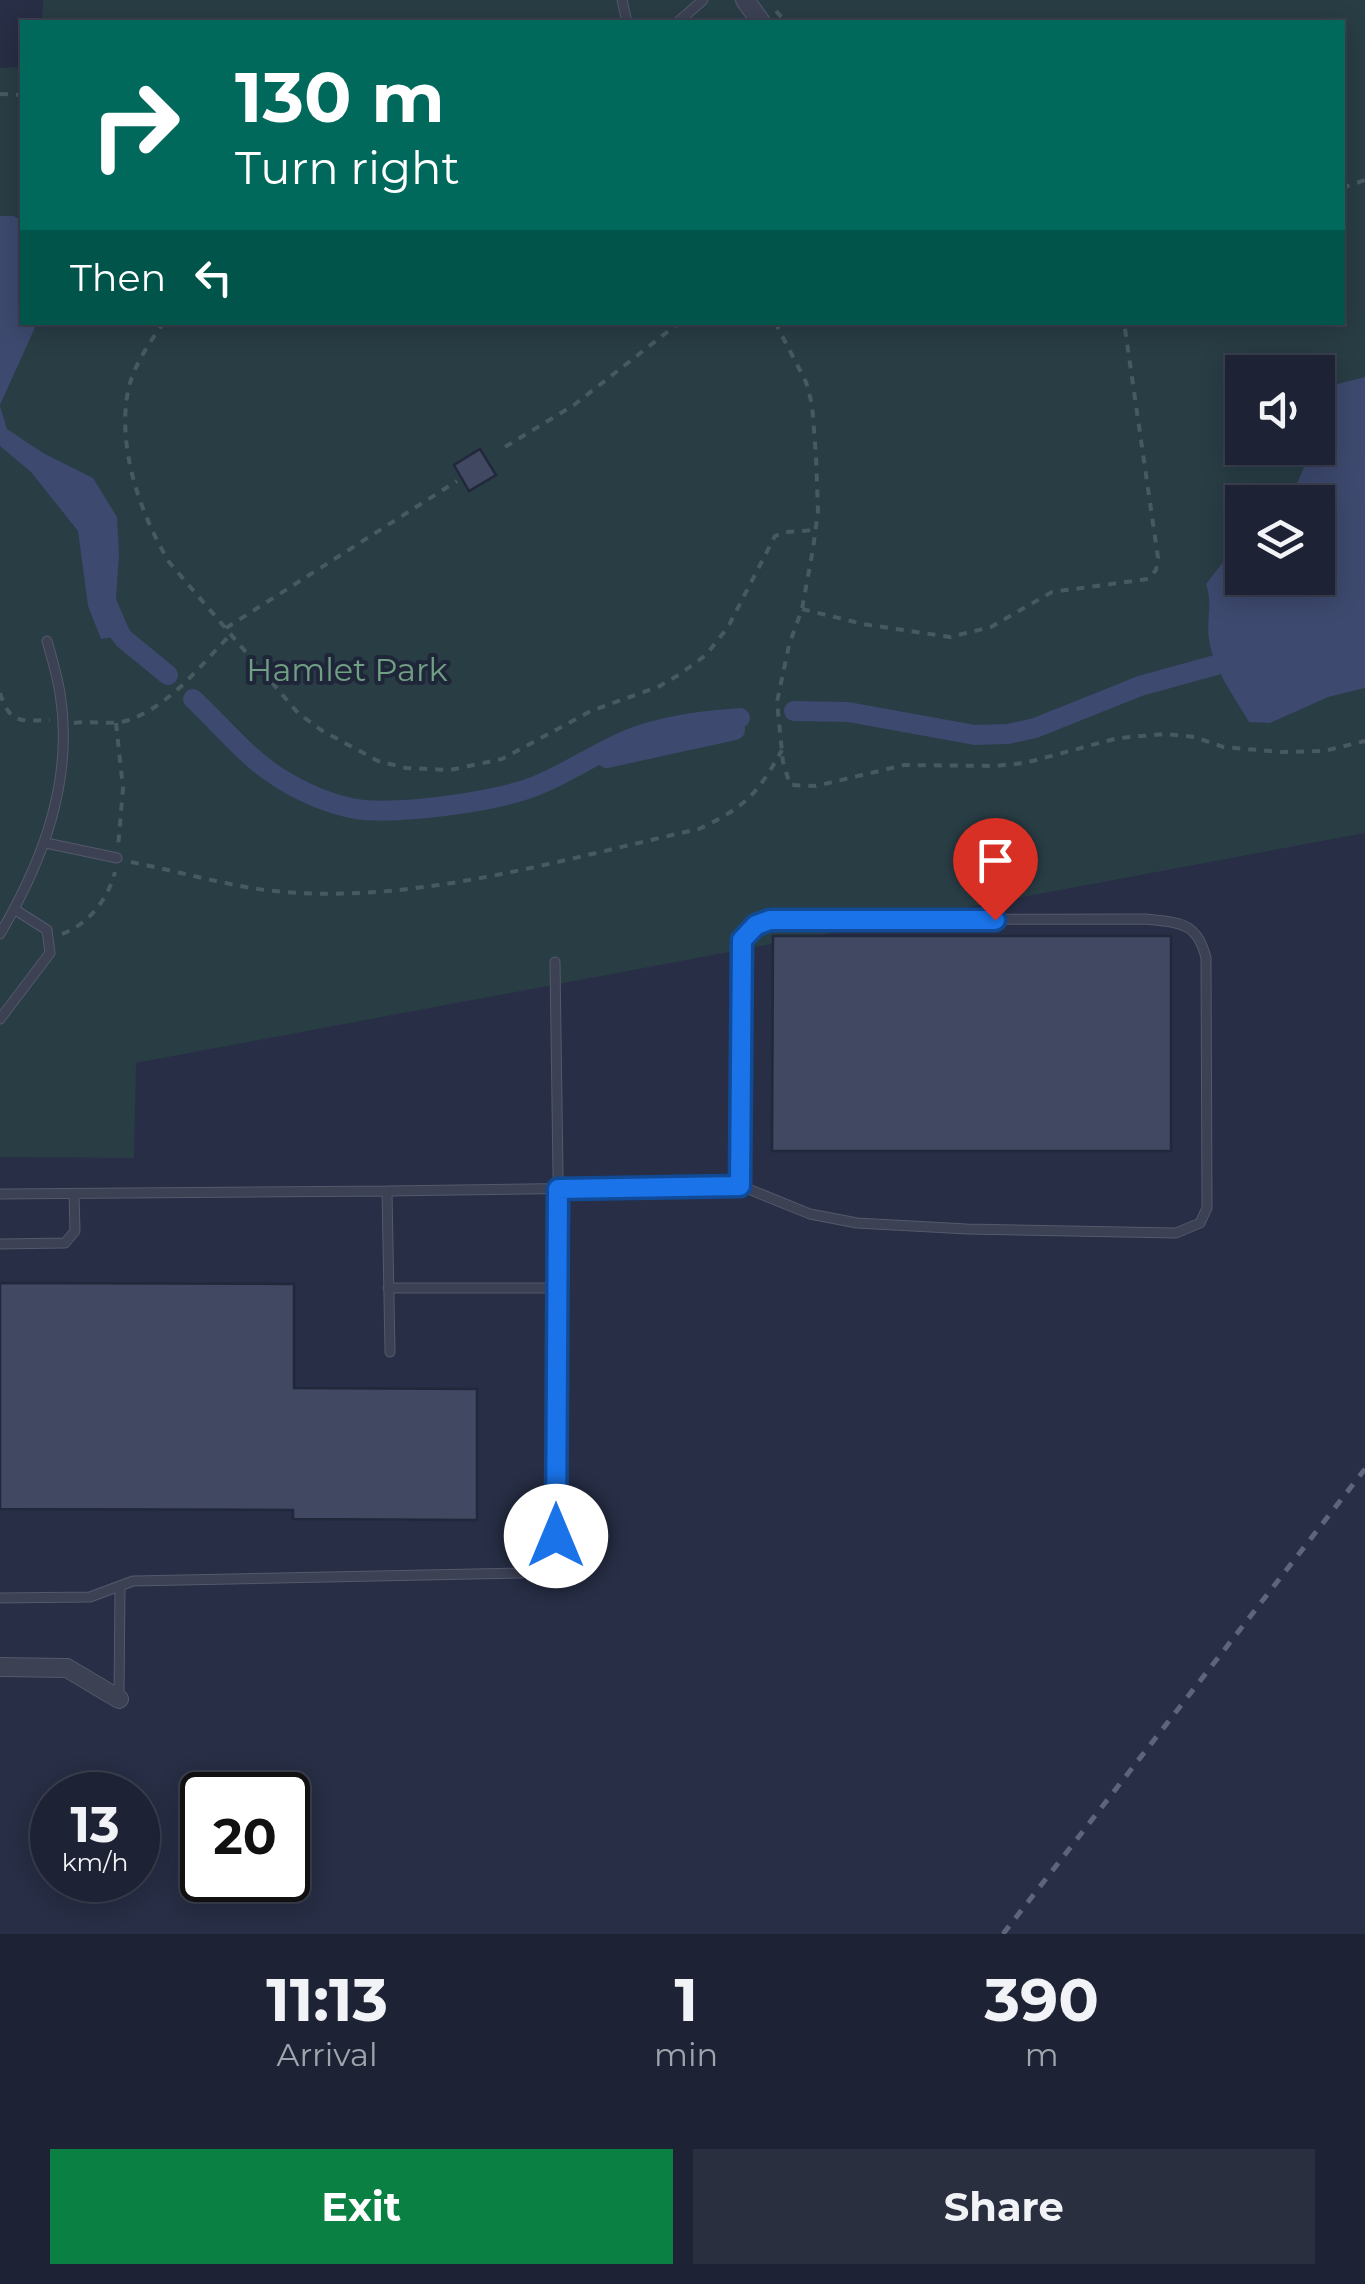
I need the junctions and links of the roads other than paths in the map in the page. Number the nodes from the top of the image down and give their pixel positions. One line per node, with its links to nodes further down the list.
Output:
1 (703, 0): 2 (lane)
2 (680, 20)
3 (48, 640): 4 (lane)
4 (46, 844): 5 (lane); 6 (lane)
5 (116, 858)
6 (14, 909): 7 (lane); 9 (lane)
7 (0, 934)
8 (554, 962): 11 (lane)
9 (0, 1019)
10 (740, 1186): 10 (lane); 11 (lane)
11 (558, 1189): 12 (lane); 17 (lane)
12 (388, 1191): 14 (lane); 16 (lane)
13 (0, 1194): 14 (lane)
14 (74, 1194): 15 (lane)
15 (0, 1244)
16 (388, 1288): 17 (lane); 18 (lane)
17 (559, 1288): 19 (lane)
18 (390, 1352)
19 (120, 1586): 20 (lane); 22 (lane)
20 (0, 1598)
21 (0, 1667): 22 (street)
22 (119, 1700)

